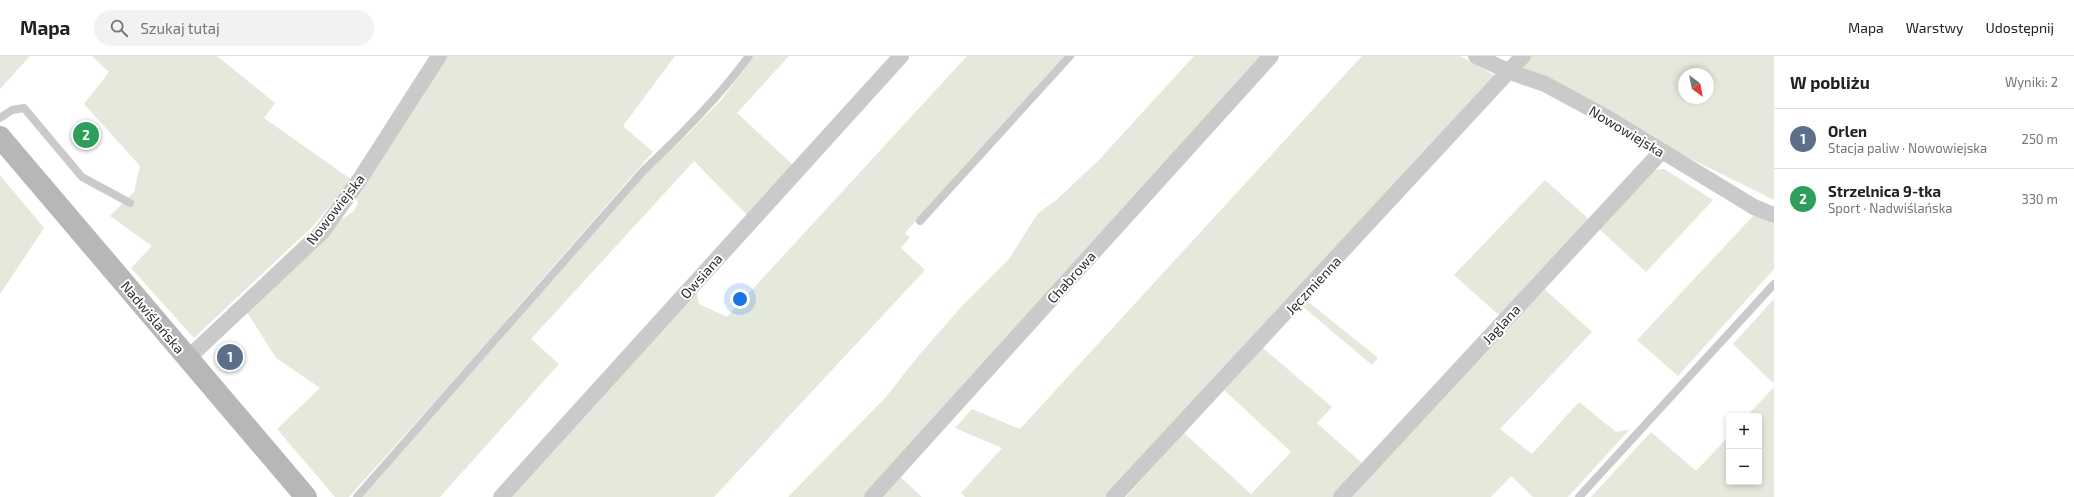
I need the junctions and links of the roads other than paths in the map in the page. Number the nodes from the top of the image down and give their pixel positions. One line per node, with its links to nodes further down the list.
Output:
1 (439, 56): 16 (street, Nowowiejska)
2 (750, 56): 18 (lane)
3 (901, 56): 19 (street, Owsiana)
4 (1070, 56): 14 (lane)
5 (1271, 56): 20 (street, Chabrowa)
6 (1476, 56): 8 (street, Nowowiejska)
7 (1523, 56): 8 (street, Jęczmienna)
8 (1510, 72): 11 (street, Nowowiejska); 21 (street, Jęczmienna)
9 (0, 118): 12 (lane)
10 (0, 137): 16 (main road, Nadwiślańska)
11 (1661, 152): 13 (street, Nowowiejska); 22 (street, Jaglana)
12 (130, 203)
13 (1774, 215)
14 (920, 221)
15 (1774, 284): 23 (lane)
16 (188, 358): 17 (main road, Nadwiślańska)
17 (306, 497)
18 (357, 497)
19 (501, 497)
20 (872, 497)
21 (1114, 497)
22 (1341, 497)
23 (1580, 497)

